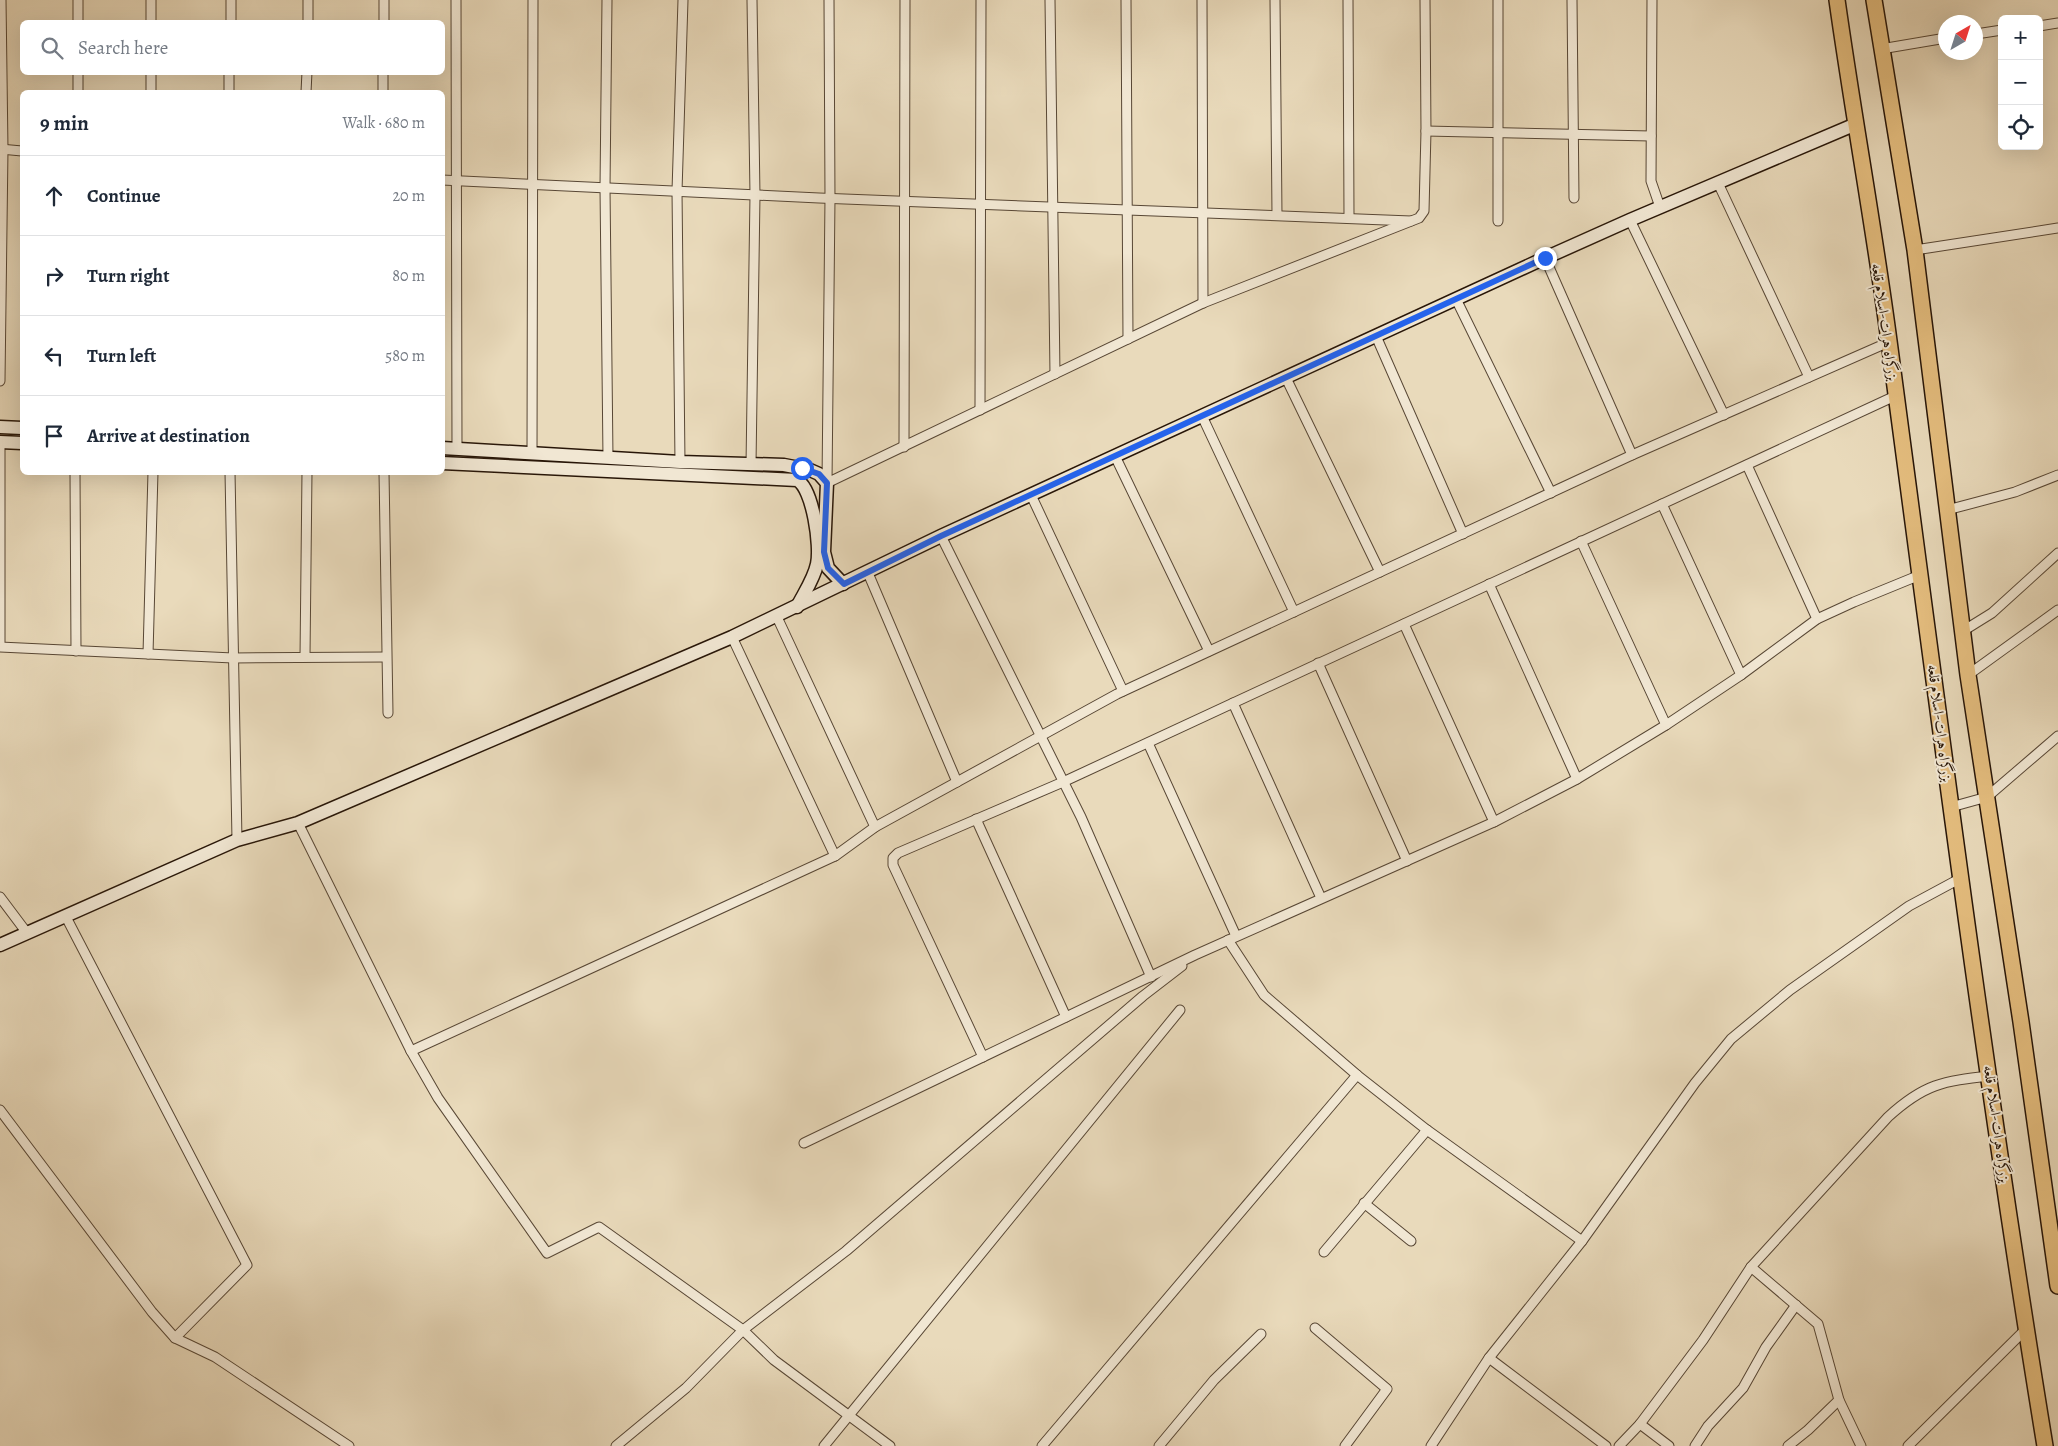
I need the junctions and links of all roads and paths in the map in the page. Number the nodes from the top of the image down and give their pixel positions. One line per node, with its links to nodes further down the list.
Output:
1 (2, 0): 52 (street)
2 (78, 0): 26 (street)
3 (151, 0): 27 (street)
4 (232, 0): 28 (street)
5 (308, 0): 29 (street)
6 (384, 0): 30 (street)
7 (456, 0): 55 (street)
8 (533, 0): 57 (street)
9 (607, 0): 58 (street)
10 (683, 0): 59 (street)
11 (752, 0): 60 (street)
12 (829, 0): 61 (street)
13 (905, 0): 63 (street)
14 (981, 0): 64 (street)
15 (1050, 0): 65 (street)
16 (1126, 0): 67 (street)
17 (1202, 0): 68 (street)
18 (1275, 0): 69 (street)
19 (1348, 0): 70 (street)
20 (1425, 0): 48 (street)
21 (1498, 0): 49 (street)
22 (1572, 0): 50 (street)
23 (1652, 0): 51 (street)
24 (1837, 0): 47 (highway, بزرگراه هرات-اسلام قلعه)
25 (1874, 0): 36 (highway)
26 (78, 20)
27 (151, 20)
28 (231, 20)
29 (308, 20)
30 (384, 20)
31 (2058, 23): 32 (street)
32 (2043, 25)
33 (1998, 31): 34 (street)
34 (1983, 33)
35 (1938, 39): 36 (street)
36 (1881, 50): 75 (highway)
37 (78, 75): 42 (street)
38 (151, 75): 43 (street)
39 (229, 75): 44 (street)
40 (307, 75): 45 (street)
41 (383, 75): 46 (street)
42 (78, 90)
43 (151, 90)
44 (229, 90)
45 (306, 90)
46 (383, 90)
47 (1856, 124): 56 (street); 81 (highway, بزرگراه هرات-اسلام قلعه)
48 (1426, 131): 49 (street); 72 (street)
49 (1498, 133): 50 (street); 73 (street)
50 (1573, 134): 51 (street); 62 (street)
51 (1651, 136): 66 (street)
52 (1, 149): 53 (street); 85 (street)
53 (20, 151)
54 (445, 180): 55 (street)
55 (458, 180): 57 (street); 96 (street)
56 (1718, 182): 66 (street); 83 (street)
57 (532, 184): 58 (street); 97 (street)
58 (605, 188): 59 (street); 100 (street)
59 (677, 191): 60 (street); 101 (street)
60 (755, 195): 61 (street); 103 (street)
61 (830, 198): 63 (street); 111 (street)
62 (1574, 198)
63 (904, 201): 64 (street); 94 (street)
64 (979, 204): 65 (street); 87 (street)
65 (1052, 206): 67 (street); 82 (street)
66 (1660, 207): 71 (street)
67 (1127, 209): 68 (street); 80 (street)
68 (1203, 212): 69 (street); 78 (street)
69 (1277, 215): 70 (street)
70 (1349, 217): 72 (street)
71 (1630, 220): 76 (street); 88 (street)
72 (1414, 221): 78 (street)
73 (1498, 221)
74 (2058, 228): 75 (street)
75 (1915, 250): 115 (highway)
76 (1545, 258): 77 (street); 99 (street)
77 (1456, 300): 79 (street); 112 (street)
78 (1203, 303): 80 (street)
79 (1376, 336): 84 (street); 116 (street)
80 (1128, 339): 82 (street)
81 (1889, 342): 83 (street); 86 (highway, بزرگراه هرات-اسلام قلعه)
82 (1055, 374): 87 (street)
83 (1810, 377): 88 (street)
84 (1286, 378): 89 (street); 120 (street)
85 (0, 382)
86 (1896, 396): 104 (street); 122 (highway, بزرگراه هرات-اسلام قلعه)
87 (980, 410): 94 (street)
88 (1724, 415): 99 (street)
89 (1202, 416): 98 (street); 127 (street)
90 (0, 427): 91 (street)
91 (20, 428)
92 (0, 442): 93 (street); 133 (street)
93 (20, 443)
94 (904, 447): 111 (street)
95 (445, 448): 96 (street)
96 (456, 448): 97 (street)
97 (532, 454): 100 (street)
98 (1115, 456): 113 (street); 134 (street)
99 (1632, 456): 112 (street)
100 (608, 458): 101 (street)
101 (680, 462): 103 (street)
102 (445, 463): 125 (street)
103 (751, 465): 111 (street)
104 (1747, 465): 114 (street); 129 (street)
105 (2058, 474): 115 (street)
106 (75, 475): 133 (street)
107 (153, 475): 135 (street)
108 (230, 475): 137 (street)
109 (306, 475): 138 (street)
110 (384, 475): 136 (street)
111 (827, 483): 123 (street)
112 (1551, 493): 116 (street)
113 (1031, 495): 117 (street); 142 (street)
114 (1662, 504): 118 (street); 140 (street)
115 (1947, 510): 131 (highway)
116 (1463, 534): 120 (street)
117 (941, 536): 121 (street); 146 (street)
118 (1581, 541): 124 (street); 145 (street)
119 (2058, 553): 131 (street)
120 (1380, 572): 127 (street)
121 (868, 573): 123 (street); 150 (street)
122 (1920, 576): 129 (street); 153 (highway, بزرگراه هرات-اسلام قلعه)
123 (844, 584): 125 (street)
124 (1489, 584): 130 (street); 149 (street)
125 (797, 606): 128 (street)
126 (2058, 610): 141 (street)
127 (1294, 612): 134 (street)
128 (777, 617): 132 (street); 157 (street)
129 (1817, 619): 140 (street)
130 (1404, 624): 139 (street); 155 (street)
131 (1963, 631): 141 (highway)
132 (732, 637): 156 (street); 159 (street)
133 (76, 651): 135 (street)
134 (1209, 651): 142 (street)
135 (148, 654): 137 (street)
136 (386, 657): 138 (street); 144 (street)
137 (233, 658): 138 (street); 158 (street)
138 (304, 658)
139 (1318, 664): 143 (street); 160 (street)
140 (1741, 674): 145 (street)
141 (1968, 675): 152 (highway)
142 (1123, 691): 146 (street)
143 (1233, 703): 148 (street); 163 (street)
144 (388, 713)
145 (1666, 725): 149 (street)
146 (1042, 736): 150 (street); 151 (street)
147 (2058, 736): 152 (street)
148 (1148, 743): 151 (street); 166 (street)
149 (1578, 779): 155 (street)
150 (957, 782): 157 (street)
151 (1064, 782): 154 (street); 169 (street)
152 (1987, 798): 153 (street); 184 (highway)
153 (1951, 807): 161 (highway, بزرگراه هرات-اسلام قلعه)
154 (976, 819): 171 (street); 173 (street)
155 (1494, 822): 160 (street)
156 (298, 823): 158 (street); 172 (street)
157 (875, 827): 159 (street)
158 (237, 840): 164 (street)
159 (835, 856): 172 (street)
160 (1406, 860): 163 (street)
161 (1961, 878): 175 (highway, بزرگراه هرات-اسلام قلعه); 181 (street)
162 (0, 897): 165 (street)
163 (1322, 898): 166 (street)
164 (66, 917): 165 (street); 190 (street)
165 (27, 933): 167 (street)
166 (1232, 938): 168 (street); 174 (street)
167 (0, 944)
168 (1196, 955): 169 (street); 188 (street)
169 (1151, 977): 171 (street)
170 (1180, 1010): 193 (street)
171 (1066, 1017): 173 (street)
172 (411, 1051): 188 (street)
173 (983, 1057): 178 (street)
174 (1358, 1075): 177 (street); 199 (street)
175 (1990, 1076): 183 (street); 187 (highway, بزرگراه هرات-اسلام قلعه)
176 (0, 1110): 190 (street)
177 (1427, 1130): 179 (street); 181 (street)
178 (804, 1143)
179 (1364, 1204): 180 (street); 182 (street)
180 (1411, 1241)
181 (1582, 1241): 191 (street)
182 (1324, 1252)
183 (1751, 1267): 185 (street); 194 (street)
184 (2058, 1286)
185 (1796, 1305): 192 (street); 206 (street)
186 (1315, 1328): 201 (street)
187 (2026, 1329): 209 (street); 210 (highway, بزرگراه هرات-اسلام قلعه)
188 (743, 1330): 193 (street); 196 (street)
189 (1261, 1334): 200 (street)
190 (175, 1338): 195 (street)
191 (1489, 1358): 202 (street); 203 (street)
192 (1839, 1400): 207 (street); 208 (street)
193 (850, 1414): 197 (street); 198 (street)
194 (1640, 1424): 204 (street); 205 (street)
195 (349, 1446)
196 (616, 1446)
197 (824, 1446)
198 (890, 1446)
199 (1042, 1446)
200 (1159, 1446)
201 (1345, 1446)
202 (1431, 1446)
203 (1606, 1446)
204 (1619, 1446)
205 (1669, 1446)
206 (1695, 1446)
207 (1788, 1446)
208 (1861, 1446)
209 (1908, 1446)
210 (2045, 1446)

